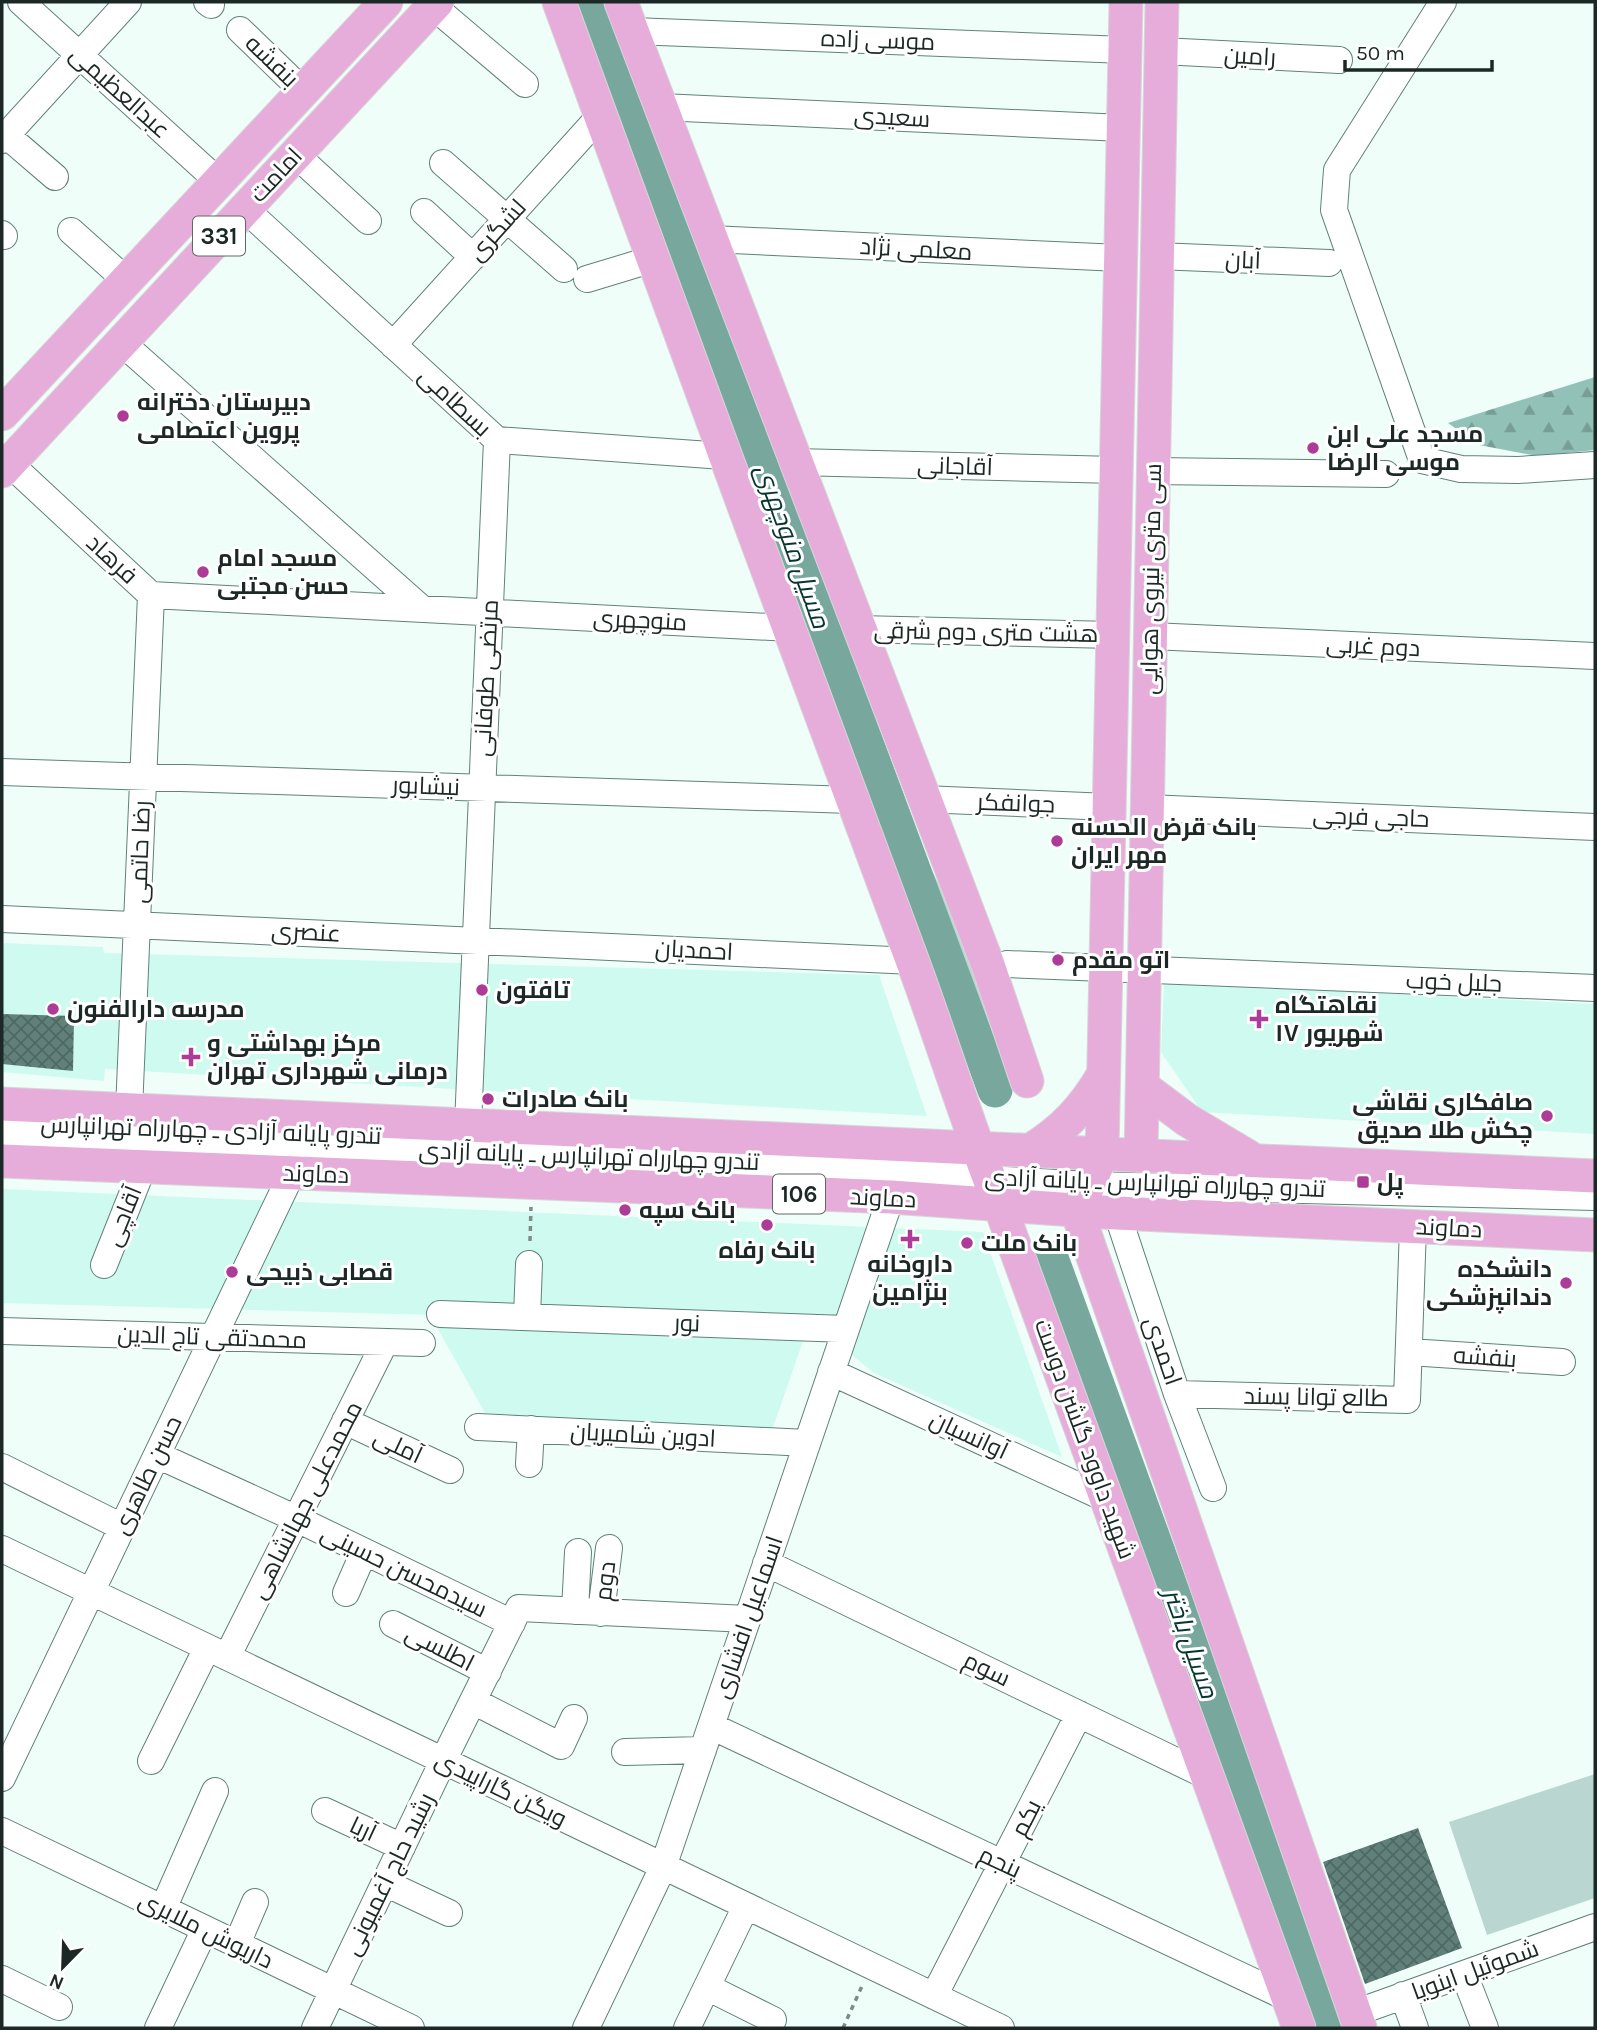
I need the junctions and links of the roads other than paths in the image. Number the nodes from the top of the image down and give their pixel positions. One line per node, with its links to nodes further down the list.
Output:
1 (21, 2): 13 (street, عبدالعظیمی)
2 (128, 2): 13 (street)
3 (386, 2): 16 (main road, امامت / 331)
4 (559, 2): 18 (main road)
5 (1126, 2): 11 (main road, سی متری نیروی هوایی)
6 (1161, 2): 12 (main road, سی متری نیروی هوایی)
7 (1443, 2): 43 (street)
8 (435, 4): 15 (street); 21 (main road, امامت / 331)
9 (627, 16): 11 (street, موسی زاده); 17 (main road)
10 (240, 30): 16 (street, بنفشه)
11 (1125, 50): 19 (main road, سی متری نیروی هوایی)
12 (1161, 51): 14 (street, رامین); 31 (main road, سی متری نیروی هوایی)
13 (80, 55): 20 (street); 24 (street, عبدالعظیمی)
14 (1339, 60)
15 (525, 84)
16 (303, 91): 24 (main road, امامت / 331)
17 (661, 107): 19 (street, سعیدی); 30 (main road)
18 (601, 115): 27 (street, لشگری); 34 (main road)
19 (1123, 128): 33 (main road, سی متری نیروی هوایی)
20 (4, 137): 23 (street)
21 (295, 154): 25 (main road, امامت / 331); 28 (street)
22 (443, 163): 27 (street)
23 (55, 177)
24 (219, 182): 36 (main road, امامت / 331)
25 (244, 209): 37 (main road, امامت / 331); 38 (street, بسطامی)
26 (424, 212): 32 (street)
27 (507, 218): 32 (street, لشگری); 34 (street)
28 (368, 221)
29 (71, 231): 36 (street)
30 (711, 239): 33 (street, معلمی نژاد); 42 (main road)
31 (1157, 256): 35 (street, آبان); 46 (main road, سی متری نیروی هوایی)
32 (472, 257): 38 (street, لشگری)
33 (1120, 258): 45 (main road, سی متری نیروی هوایی)
34 (653, 259): 41 (main road)
35 (1329, 263)
36 (127, 281): 39 (main road, امامت / 331)
37 (121, 342): 44 (main road, امامت / 331); 49 (street)
38 (393, 345): 40 (street, بسطامی)
39 (2, 414)
40 (496, 440): 41 (street, بسطامی); 50 (street, مرتضی طوفانی)
41 (724, 456): 51 (main road)
42 (794, 462): 45 (street, آقاجانی); 52 (main road)
43 (1595, 465)
44 (6, 467): 48 (street, فرهاد)
45 (1116, 470): 53 (main road, سی متری نیروی هوایی)
46 (1153, 471): 47 (street); 54 (main road, سی متری نیروی هوایی)
47 (1386, 474)
48 (151, 595): 49 (street, فرهاد); 57 (street, رضا حاتمی)
49 (422, 609): 50 (street, فرهاد)
50 (489, 612): 51 (street, منوچهری); 58 (street, مرتضی طوفانی)
51 (790, 628): 60 (main road)
52 (859, 629): 53 (street, هشت متری دوم شرقی); 59 (main road)
53 (1113, 635): 61 (main road, سی متری نیروی هوایی)
54 (1151, 636): 55 (street, دوم غربی); 62 (main road, سی متری نیروی هوایی)
55 (1595, 656)
56 (2, 772): 57 (street, نیشابور)
57 (143, 777): 58 (street, نیشابور); 65 (street, رضا حاتمی)
58 (481, 788): 60 (street, نیشابور); 66 (street, مرتضی طوفانی)
59 (923, 799): 61 (street, جوانفکر); 68 (main road)
60 (851, 800): 67 (main road)
61 (1109, 807): 69 (main road, سی متری نیروی هوایی)
62 (1147, 808): 63 (street, حاجی فرجی); 70 (main road, سی متری نیروی هوایی)
63 (1595, 827)
64 (2, 919): 65 (street, عنصری)
65 (137, 923): 66 (street, عنصری); 76 (street, رضا حاتمی)
66 (476, 940): 67 (street, احمدیان); 79 (street, مرتضی طوفانی)
67 (913, 961): 87 (main road)
68 (998, 965): 69 (street, جلیل خوب); 73 (main road)
69 (1106, 968): 70 (street, جلیل خوب); 72 (main road, سی متری نیروی هوایی)
70 (1144, 969): 71 (street, جلیل خوب); 74 (main road, سی متری نیروی هوایی)
71 (1595, 988)
72 (1103, 1075): 81 (main road); 89 (main road, سی متری نیروی هوایی)
73 (1027, 1081)
74 (1143, 1087): 82 (main road, سی متری نیروی هوایی); 84 (main road)
75 (2, 1104): 76 (main road, دماوند / 106)
76 (129, 1110): 77 (main road, دماوند / 106)
77 (294, 1117): 79 (main road, دماوند / 106); 86 (street)
78 (2, 1123): 87 (street, تندرو پایانه آزادی ـ چهارراه تهرانپارس)
79 (468, 1125): 87 (main road, دماوند / 106)
80 (2, 1133): 87 (street, تندرو چهارراه تهرانپارس ـ پایانه آزادی)
81 (1029, 1151): 87 (main road, 106); 89 (main road, 106)
82 (1141, 1156): 84 (main road, دماوند / 106); 89 (main road, دماوند / 106)
83 (2, 1161): 85 (main road, دماوند / 106)
84 (1257, 1161): 88 (main road, دماوند / 106)
85 (143, 1167): 86 (main road, دماوند / 106); 97 (street, آقاچی)
86 (292, 1173): 92 (main road, دماوند / 106); 102 (street, حسن طاهری)
87 (987, 1173): 89 (main road, دماوند / 106); 89 (street, تندرو پایانه آزادی ـ چهارراه تهرانپارس); 92 (main road, دماوند / 106); 118 (main road, شهید داوود گلشن دوست)
88 (1595, 1176)
89 (1092, 1178): 90 (street, تندرو پایانه آزادی ـ چهارراه تهرانپارس); 91 (street, تندرو چهارراه تهرانپارس ـ پایانه آزادی); 93 (main road, دماوند / 106); 166 (main road)
90 (1595, 1186)
91 (1595, 1197)
92 (891, 1198): 100 (street, اسماعیل افشاری)
93 (1117, 1213): 94 (main road, دماوند / 106); 108 (street, احمدی)
94 (1413, 1227): 95 (main road, دماوند / 106); 105 (street, طالع توانا پسند)
95 (1595, 1235)
96 (529, 1264): 99 (street)
97 (104, 1265)
98 (440, 1314): 99 (street, نور)
99 (527, 1317): 100 (street, نور)
100 (846, 1328): 107 (street, اسماعیل افشاری)
101 (2, 1331): 102 (street, محمدتقی تاج الدین)
102 (214, 1336): 103 (street, محمدتقی تاج الدین); 113 (street, حسن طاهری)
103 (385, 1342): 104 (street, محمدتقی تاج الدین); 109 (street, محمدعلی جهانشاهی)
104 (422, 1343)
105 (1409, 1352): 106 (street, بنفشه); 108 (street, طالع توانا پسند)
106 (1562, 1362)
107 (831, 1372): 112 (street, اسماعیل افشاری); 118 (street, آوانسیان)
108 (1177, 1394): 117 (street, احمدی)
109 (345, 1421): 116 (street, آملی); 119 (street, محمدعلی جهانشاهی)
110 (478, 1427): 111 (street, ادوین شامیریان)
111 (531, 1429): 112 (street, ادوین شامیریان); 114 (street)
112 (807, 1443): 125 (street, اسماعیل افشاری)
113 (157, 1455): 119 (street, سیدمحسن حسینی); 120 (street, حسن طاهری)
114 (529, 1464)
115 (2, 1467): 120 (street)
116 (450, 1471)
117 (1213, 1488)
118 (1107, 1499): 141 (main road, شهید داوود گلشن دوست)
119 (296, 1519): 123 (street, سیدمحسن حسینی); 132 (street, محمدعلی جهانشاهی)
120 (122, 1527): 126 (street, حسن طاهری)
121 (609, 1548): 128 (street, دوم)
122 (2, 1549): 126 (street, ویگن گاراپیدی)
123 (364, 1552): 127 (street); 129 (street, سیدمحسن حسینی)
124 (579, 1552): 128 (street)
125 (766, 1563): 130 (street, اسماعیل افشاری); 135 (street, سوم)
126 (91, 1592): 132 (street, ویگن گاراپیدی); 142 (street, حسن طاهری)
127 (345, 1593)
128 (588, 1612): 129 (street, سیدمحسن حسینی); 130 (street, سیدمحسن حسینی)
129 (516, 1616): 133 (street, رشید حاج آغمیونی)
130 (747, 1619): 137 (street, اسماعیل افشاری)
131 (393, 1624): 133 (street, اطلسی)
132 (217, 1653): 139 (street, محمدعلی جهانشاهی); 140 (street, ویگن گاراپیدی)
133 (488, 1672): 134 (street, رشید حاج آغمیونی)
134 (473, 1701): 136 (street); 140 (street, رشید حاج آغمیونی)
135 (1079, 1714): 141 (street, سوم); 147 (street, یکم)
136 (573, 1718)
137 (707, 1738): 138 (street); 147 (street, پنجم); 148 (street, اسماعیل افشاری)
138 (625, 1752)
139 (151, 1761)
140 (443, 1761): 146 (street, رشید حاج آغمیونی); 148 (street, ویگن گاراپیدی)
141 (1207, 1776): 164 (main road, شهید داوود گلشن دوست)
142 (2, 1778)
143 (215, 1791): 152 (street)
144 (325, 1811): 146 (street, آریا)
145 (2, 1831): 152 (street, داریوش ملایری)
146 (402, 1847): 149 (street, رشید حاج آغمیونی)
147 (1003, 1864): 161 (street, یکم); 164 (street, پنجم)
148 (663, 1867): 151 (street, ویگن گاراپیدی); 171 (street, اسماعیل افشاری)
149 (384, 1883): 153 (street); 160 (street, رشید حاج آغمیونی)
150 (255, 1902): 156 (street)
151 (746, 1906): 159 (street); 161 (street, ویگن گاراپیدی)
152 (163, 1909): 154 (street, داریوش ملایری)
153 (449, 1913)
154 (205, 1929): 156 (street, داریوش ملایری); 168 (street)
155 (1593, 1936): 157 (street, شموئیل اینویا)
156 (237, 1944): 160 (street, داریوش ملایری)
157 (1464, 1974): 162 (street, شموئیل اینویا); 175 (street)
158 (2, 1979): 163 (street)
159 (707, 1987): 165 (street); 172 (street)
160 (333, 1991): 169 (street, رشید حاج آغمیونی); 170 (street, داریوش ملایری)
161 (934, 1996): 167 (street, ویگن گاراپیدی)
162 (1403, 1996): 166 (street, شموئیل اینویا); 174 (street)
163 (59, 2007)
164 (1294, 2013)
165 (773, 2020)
166 (1357, 2020)
167 (970, 2021): 173 (street, ویگن گاراپیدی)
168 (158, 2028)
169 (315, 2028)
170 (411, 2028)
171 (586, 2028)
172 (687, 2028)
173 (1001, 2028)
174 (1415, 2028)
175 (1485, 2028)

